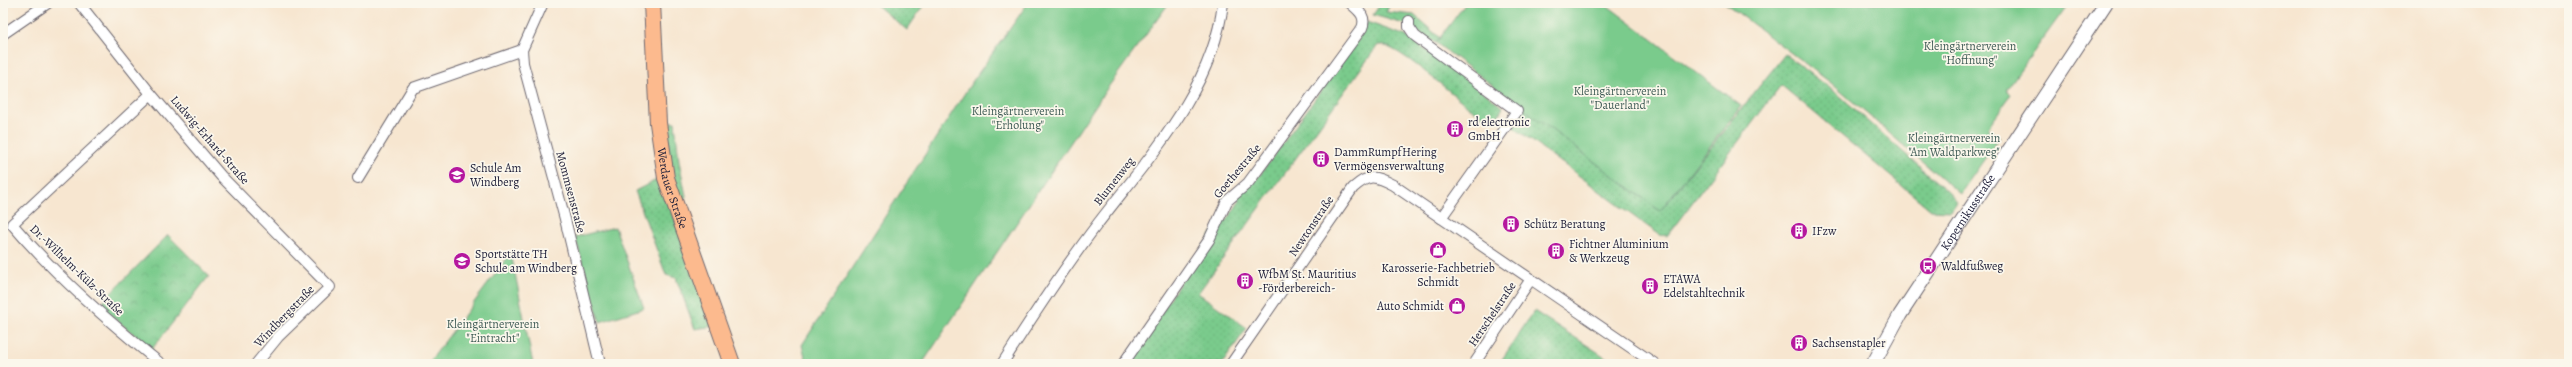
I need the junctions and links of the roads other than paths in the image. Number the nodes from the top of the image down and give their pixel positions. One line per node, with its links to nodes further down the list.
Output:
1 (48, 3): 9 (street)
2 (79, 3): 11 (street, Ludwig-Erhard-Straße)
3 (544, 3): 10 (street)
4 (652, 3): 19 (main road, Werdauer Straße)
5 (1223, 3): 20 (street, Blumenweg)
6 (1350, 3): 21 (street, Goethestraße)
7 (2106, 3): 25 (street, Kopernikusstraße)
8 (1409, 21): 13 (street)
9 (3, 34)
10 (522, 50): 12 (street); 18 (street, Mommsenstraße)
11 (151, 94): 15 (street, Ludwig-Erhard-Straße); 16 (street, Dr.-Wilhelm-Külz-Straße)
12 (358, 178)
13 (1441, 218): 14 (street, Newtonstraße); 22 (street, Newtonstraße)
14 (1531, 279): 23 (street, Herschelstraße); 24 (street, Newtonstraße)
15 (330, 287): 17 (street, Windbergstraße)
16 (161, 364)
17 (256, 364)
18 (600, 364)
19 (732, 364)
20 (1002, 364)
21 (1123, 364)
22 (1231, 364)
23 (1474, 364)
24 (1656, 364)
25 (1873, 364)

